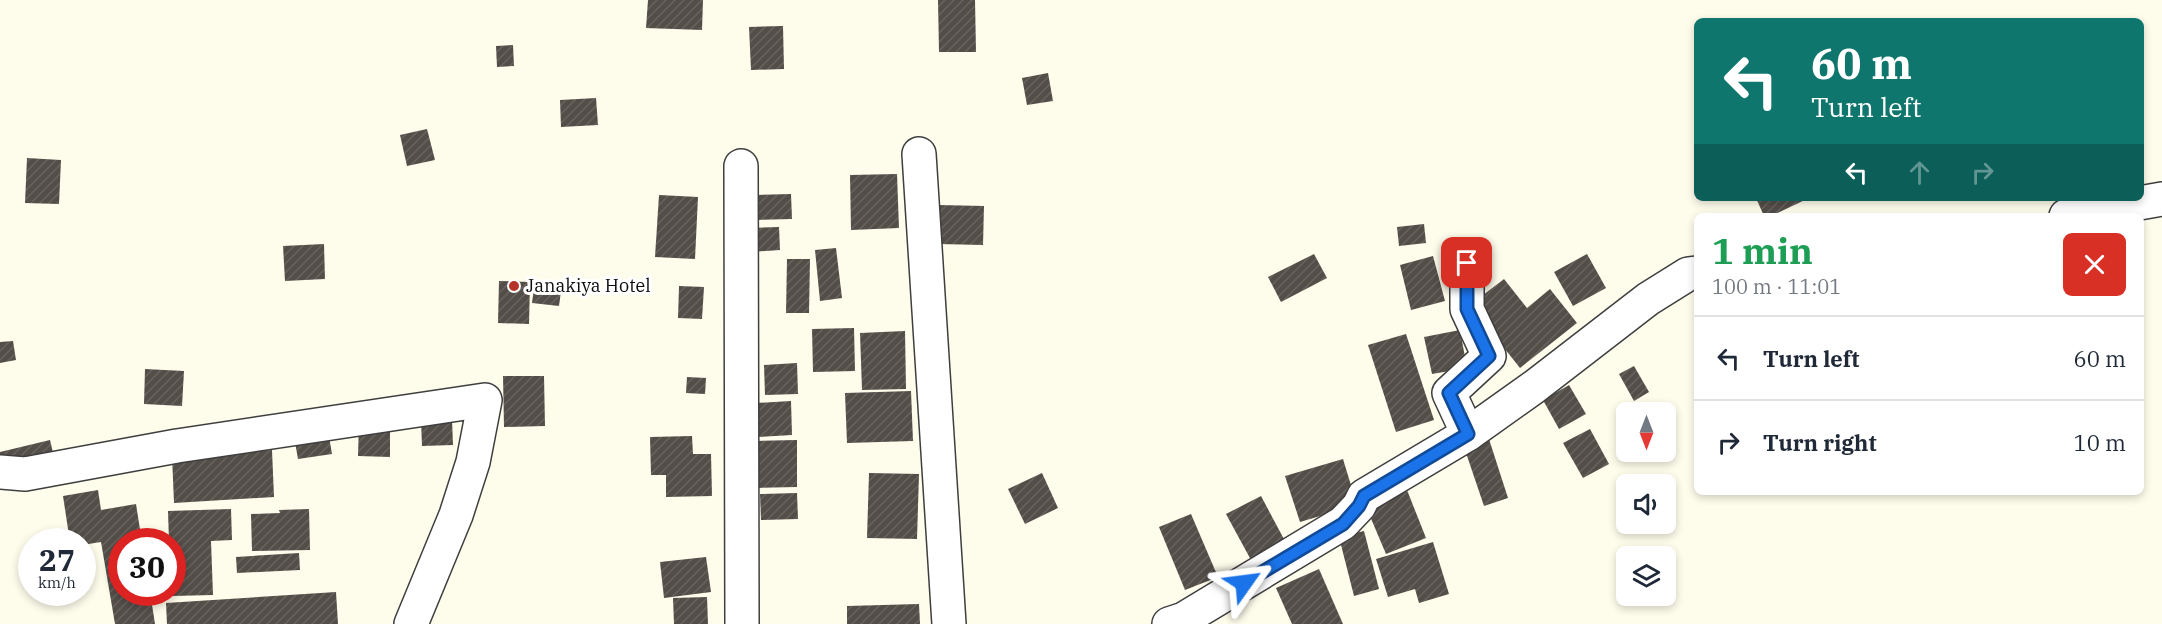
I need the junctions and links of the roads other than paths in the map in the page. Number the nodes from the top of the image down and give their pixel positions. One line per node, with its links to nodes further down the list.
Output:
1 (919, 154): 11 (street)
2 (741, 166): 10 (street)
3 (2162, 199): 4 (street)
4 (2083, 213)
5 (1467, 263): 7 (street)
6 (1694, 273): 7 (street)
7 (1468, 434): 12 (street)
8 (0, 472): 9 (street)
9 (411, 624)
10 (742, 624)
11 (949, 624)
12 (1168, 624)

